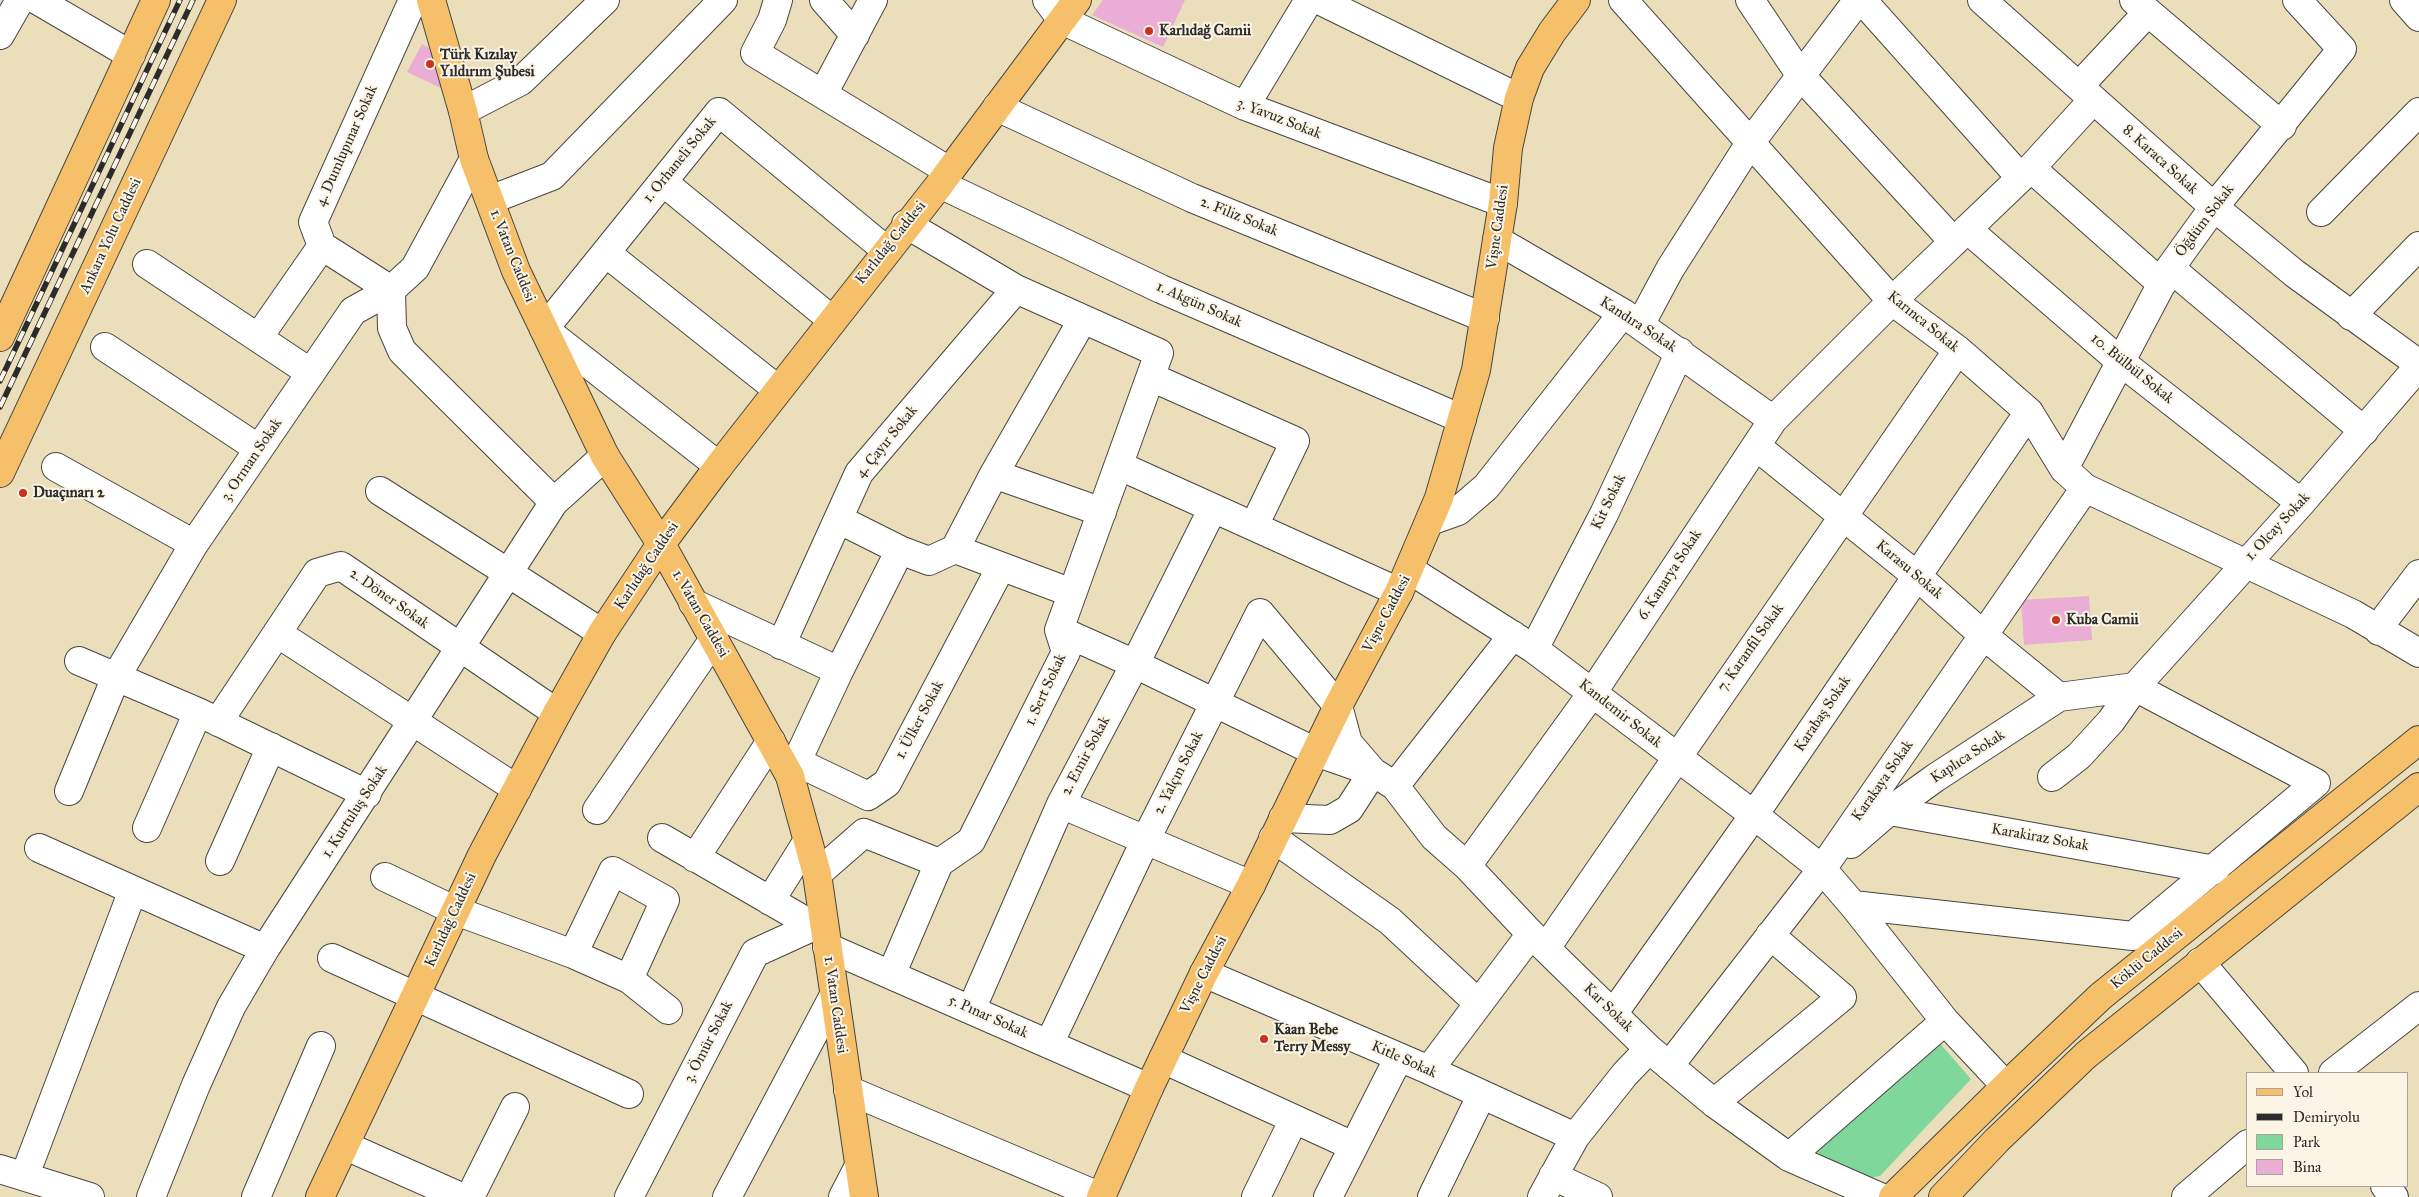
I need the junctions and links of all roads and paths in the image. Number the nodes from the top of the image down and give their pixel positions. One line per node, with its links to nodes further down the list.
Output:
1 (20, 0): 25 (street)
2 (37, 0): 26 (street)
3 (156, 0): 26 (main road)
4 (222, 0): 84 (main road, Ankara Yolu Caddesi)
5 (413, 0): 48 (street, 4. Dumlupınar Sokak)
6 (431, 0): 33 (main road, 1. Vatan Caddesi)
7 (605, 0): 33 (street)
8 (723, 0): 41 (street)
9 (778, 0): 29 (street, 1. Akgün Sokak)
10 (824, 0): 24 (street)
11 (873, 0): 24 (street)
12 (1576, 0): 30 (main road, Vişne Caddesi)
13 (1623, 0): 36 (street, Karınca Sokak)
14 (1750, 0): 27 (street, 10. Bülbül Sokak)
15 (1858, 0): 27 (street)
16 (1862, 0): 38 (street)
17 (1982, 0): 28 (street, 8. Karaca Sokak)
18 (2296, 0): 35 (street, Öğdüm Sokak)
19 (2404, 0): 23 (street)
20 (1322, 1): 30 (street); 31 (street)
21 (2141, 6): 28 (street, 6. Kanarya Sokak); 35 (street)
22 (1062, 7): 31 (street, 3. Yavuz Sokak); 32 (main road, Karlıdağ Caddesi)
23 (2419, 17)
24 (855, 35): 29 (street)
25 (0, 36)
26 (131, 55): 63 (main road)
27 (1801, 76): 36 (street); 46 (street, 10. Bülbül Sokak)
28 (2086, 93): 38 (street, 6. Kanarya Sokak); 43 (street, 8. Karaca Sokak)
29 (823, 94): 39 (street, 1. Akgün Sokak)
30 (1519, 98): 42 (main road, Vişne Caddesi)
31 (1245, 106): 42 (street, 3. Yavuz Sokak)
32 (998, 107): 39 (main road, Karlıdağ Caddesi); 58 (street, 2. Filiz Sokak)
33 (463, 111): 37 (main road, 1. Vatan Caddesi)
34 (2419, 112): 44 (street)
35 (2282, 126): 43 (street, Öğdüm Sokak)
36 (1750, 143): 56 (street, Karınca Sokak); 61 (street)
37 (474, 159): 41 (main road, 1. Vatan Caddesi); 55 (street, 3. Orman Sokak)
38 (2025, 173): 46 (street, 6. Kanarya Sokak); 53 (street)
39 (944, 178): 45 (main road, Karlıdağ Caddesi); 74 (street, 1. Akgün Sokak)
40 (663, 182): 50 (street, 1. Orhaneli Sokak); 51 (street, 1. Orhaneli Sokak); 59 (street)
41 (490, 200): 62 (main road, 1. Vatan Caddesi)
42 (1502, 203): 47 (main road, Vişne Caddesi)
43 (2214, 207): 53 (street, Öğdüm Sokak); 57 (street, 8. Karaca Sokak)
44 (2321, 212)
45 (906, 224): 50 (main road, Karlıdağ Caddesi); 54 (street)
46 (1960, 236): 56 (street, 6. Kanarya Sokak); 68 (street, 10. Bülbül Sokak)
47 (1497, 240): 58 (main road, Vişne Caddesi); 61 (street, Kandıra Sokak)
48 (322, 246): 55 (street); 64 (street)
49 (2419, 246): 57 (street)
50 (886, 250): 59 (main road, Karlıdağ Caddesi)
51 (606, 253): 62 (street, 1. Orhaneli Sokak); 72 (street)
52 (147, 264): 64 (street)
53 (2166, 276): 68 (street, Öğdüm Sokak); 76 (street)
54 (1016, 289): 60 (street); 93 (street, 4. Çayır Sokak)
55 (392, 290): 71 (street, 3. Orman Sokak); 88 (street)
56 (1892, 301): 66 (street, Karınca Sokak); 75 (street, 6. Kanarya Sokak)
57 (2351, 316): 70 (street, 8. Karaca Sokak)
58 (1485, 318): 74 (main road, Vişne Caddesi)
59 (832, 319): 72 (main road, Karlıdağ Caddesi)
60 (1084, 319): 69 (street); 85 (street)
61 (1631, 319): 67 (street, Kandıra Sokak); 94 (street)
62 (544, 329): 79 (main road, 1. Vatan Caddesi); 80 (street)
63 (0, 337)
64 (258, 338): 71 (street)
65 (105, 347): 78 (street)
66 (1958, 350): 73 (street, Karınca Sokak); 92 (street, 7. Karanfil Sokak)
67 (1680, 352): 75 (street, Kandıra Sokak); 115 (street, Kit Sokak)
68 (2121, 362): 83 (street, Öğdüm Sokak); 89 (street, 10. Bülbül Sokak)
69 (1155, 365): 81 (street, 1. Sert Sokak); 95 (street)
70 (2419, 365): 76 (street, 1. Olcay Sokak)
71 (311, 372): 78 (street, 3. Orman Sokak)
72 (777, 390): 80 (main road, Karlıdağ Caddesi)
73 (2029, 412): 83 (street, Karınca Sokak); 104 (street, Karabaş Sokak)
74 (1462, 419): 94 (main road, Vişne Caddesi)
75 (1773, 420): 77 (street, 6. Kanarya Sokak)
76 (2364, 431): 89 (street, 1. Olcay Sokak)
77 (1756, 446): 92 (street, Karasu Sokak); 125 (street, 6. Kanarya Sokak)
78 (259, 450): 96 (street, 3. Orman Sokak)
79 (604, 456): 88 (street, 1. Kurtuluş Sokak); 97 (main road, 1. Vatan Caddesi)
80 (718, 466): 97 (main road, Karlıdağ Caddesi)
81 (1120, 466): 90 (street, Kandemir Sokak); 91 (street, 1. Sert Sokak)
82 (56, 467): 96 (street)
83 (2064, 469): 86 (street, Karınca Sokak)
84 (0, 473)
85 (994, 474): 91 (street); 98 (street)
86 (2085, 488): 100 (street, Karınca Sokak); 112 (street, Karakaya Sokak)
87 (380, 491): 102 (street)
88 (554, 502): 102 (street, 1. Kurtuluş Sokak)
89 (2301, 503): 100 (street, 1. Olcay Sokak)
90 (1213, 508): 95 (street, Kandemir Sokak); 120 (street, 2. Emir Sokak)
91 (1102, 512): 106 (street, 1. Sert Sokak)
92 (1844, 516): 104 (street, Karasu Sokak); 137 (street, 7. Karanfil Sokak)
93 (838, 519): 99 (street); 116 (street, 4. Çayır Sokak)
94 (1430, 520): 105 (main road, Vişne Caddesi)
95 (1254, 526): 105 (street, Kandemir Sokak)
96 (194, 544): 123 (street, 3. Orman Sokak)
97 (661, 544): 107 (main road, 1. Vatan Caddesi); 111 (main road, Karlıdağ Caddesi)
98 (955, 549): 99 (street); 101 (street)
99 (900, 550): 121 (street)
100 (2244, 563): 108 (street, Karınca Sokak); 124 (street, 1. Olcay Sokak)
101 (1001, 567): 106 (street); 138 (street, 1. Ülker Sokak)
102 (508, 572): 111 (street); 117 (street, 1. Kurtuluş Sokak)
103 (2419, 574): 108 (street)
104 (1917, 576): 112 (street, Karasu Sokak); 148 (street, Karabaş Sokak)
105 (1405, 581): 115 (street, Kandemir Sokak); 128 (main road, Vişne Caddesi)
106 (1072, 593): 109 (street, 1. Sert Sokak)
107 (693, 603): 114 (main road, 1. Vatan Caddesi); 116 (street)
108 (2380, 627): 113 (street); 118 (street); 122 (street)
109 (1059, 630): 120 (street); 157 (street, 1. Sert Sokak)
110 (278, 633): 117 (street, 2. Döner Sokak); 130 (street, 2. Döner Sokak); 131 (street)
111 (602, 633): 129 (main road, Karlıdağ Caddesi)
112 (1983, 635): 126 (street, Karasu Sokak); 146 (street, Karakaya Sokak)
113 (2419, 635)
114 (714, 639): 133 (main road, 1. Vatan Caddesi); 147 (street)
115 (1523, 642): 125 (street, Kandemir Sokak); 140 (street, Kit Sokak)
116 (781, 646): 121 (street)
117 (459, 648): 129 (street, 2. Döner Sokak); 131 (street, 1. Kurtuluş Sokak)
118 (2419, 653)
119 (79, 661): 123 (street)
120 (1135, 664): 127 (street); 145 (street, 2. Emir Sokak)
121 (839, 671): 138 (street)
122 (2419, 672)
123 (116, 677): 130 (street); 143 (street, 3. Orman Sokak)
124 (2135, 686): 126 (street, Kaplıca Sokak); 139 (street, 1. Olcay Sokak); 160 (street)
125 (1593, 692): 137 (street, Kandemir Sokak); 158 (street, 6. Kanarya Sokak)
126 (2059, 698): 146 (street, Kaplıca Sokak)
127 (1214, 704): 128 (street, 2. Yalçın Sokak); 136 (street); 152 (street, 2. Yalçın Sokak)
128 (1338, 706): 136 (main road, Vişne Caddesi); 140 (street, Kar Sokak)
129 (557, 713): 142 (main road, Karlıdağ Caddesi)
130 (208, 717): 134 (street); 149 (street, 2. Döner Sokak)
131 (412, 722): 142 (street); 144 (street, 1. Kurtuluş Sokak)
132 (2419, 727): 135 (street)
133 (771, 740): 138 (main road, 1. Vatan Caddesi); 155 (street)
134 (271, 747): 144 (street); 156 (street)
135 (2411, 747): 194 (main road, Köklü Caddesi)
136 (1316, 752): 140 (street); 150 (main road, Vişne Caddesi)
137 (1675, 757): 148 (street, Kandemir Sokak); 170 (street, 7. Karanfil Sokak)
138 (794, 769): 153 (main road, 1. Vatan Caddesi)
139 (2052, 777)
140 (1384, 779): 150 (street, Kit Sokak); 158 (street, Kar Sokak)
141 (2419, 787): 174 (main road)
142 (517, 789): 167 (main road, Karlıdağ Caddesi)
143 (69, 791)
144 (367, 794): 171 (street, 1. Kurtuluş Sokak)
145 (1061, 804): 152 (street); 183 (street, 2. Emir Sokak)
146 (1877, 809): 159 (street, Karakaya Sokak); 160 (street, Karakiraz Sokak)
147 (597, 810)
148 (1754, 815): 159 (street, Kandemir Sokak); 184 (street, Karabaş Sokak)
149 (148, 828)
150 (1278, 828): 163 (main road, Vişne Caddesi); 180 (street)
151 (662, 838): 155 (street, 5. Pınar Sokak)
152 (1145, 841): 163 (street); 186 (street, 2. Yalçın Sokak)
153 (807, 842): 161 (main road, 1. Vatan Caddesi); 165 (street)
154 (39, 848): 164 (street)
155 (694, 858): 165 (street, 5. Pınar Sokak)
156 (220, 861)
157 (938, 863): 161 (street); 176 (street)
158 (1467, 866): 170 (street, Kar Sokak)
159 (1822, 869): 166 (street, Kandemir Sokak); 169 (street, Karakaya Sokak)
160 (2215, 870): 166 (street)
161 (817, 874): 168 (main road, 1. Vatan Caddesi)
162 (385, 877): 167 (street)
163 (1251, 885): 175 (main road, Vişne Caddesi)
164 (133, 890): 171 (street); 208 (street)
165 (770, 901): 168 (street, 5. Pınar Sokak)
166 (1853, 905): 185 (street, Kandemir Sokak)
167 (456, 911): 172 (street); 178 (main road, Karlıdağ Caddesi)
168 (822, 933): 176 (street, 5. Pınar Sokak); 179 (main road, 1. Vatan Caddesi); 216 (street, 3. Ömür Sokak)
169 (1770, 935): 189 (street, Karakaya Sokak); 199 (street)
170 (1539, 941): 180 (street, 7. Karanfil Sokak); 184 (street, Kar Sokak)
171 (265, 950): 213 (street, 1. Kurtuluş Sokak)
172 (573, 954): 177 (street); 177 (street)
173 (332, 958): 178 (street)
174 (2200, 962): 192 (street); 227 (main road)
175 (1204, 972): 188 (street, Kitle Sokak); 190 (main road, Vişne Caddesi)
176 (891, 975): 183 (street, 5. Pınar Sokak)
177 (629, 979): 182 (street)
178 (416, 995): 197 (street); 203 (main road, Karlıdağ Caddesi)
179 (833, 997): 196 (main road, 1. Vatan Caddesi); 217 (street)
180 (1478, 1003): 191 (street, 7. Karanfil Sokak)
181 (2419, 1006): 193 (street)
182 (668, 1010)
183 (971, 1010): 186 (street, 5. Pınar Sokak)
184 (1613, 1014): 189 (street, Kar Sokak)
185 (1945, 1022): 194 (street, Kandemir Sokak); 206 (street)
186 (1048, 1044): 195 (street, 5. Pınar Sokak)
187 (320, 1046): 214 (street)
188 (1399, 1057): 191 (street, Kitle Sokak); 204 (street)
189 (1659, 1057): 199 (street, Kar Sokak); 202 (street, Karakaya Sokak)
190 (1163, 1059): 195 (main road, Vişne Caddesi); 201 (street)
191 (1429, 1070): 198 (street, Kitle Sokak)
192 (2293, 1072)
193 (2334, 1072)
194 (2006, 1086): 226 (main road, Köklü Caddesi)
195 (1149, 1088): 220 (main road, Vişne Caddesi)
196 (848, 1090): 207 (main road, 1. Vatan Caddesi); 220 (street)
197 (629, 1094)
198 (1481, 1096): 202 (street, Kitle Sokak); 223 (street)
199 (1714, 1103): 206 (street, Kar Sokak)
200 (515, 1107): 211 (street)
201 (1294, 1119): 204 (street); 221 (street)
202 (1575, 1137): 209 (street, Karakaya Sokak)
203 (346, 1146): 211 (street); 215 (main road, Karlıdağ Caddesi)
204 (1353, 1146): 222 (street)
205 (2246, 1146): 228 (street)
206 (1789, 1157): 225 (street, Kar Sokak)
207 (859, 1166): 218 (street); 219 (main road, 1. Vatan Caddesi)
208 (12, 1172): 212 (street)
209 (1548, 1186): 224 (street)
210 (2386, 1187): 229 (street)
211 (459, 1196)
212 (90, 1197)
213 (151, 1197)
214 (256, 1197)
215 (320, 1197)
216 (629, 1197)
217 (727, 1197)
218 (843, 1197)
219 (864, 1197)
220 (1101, 1197)
221 (1256, 1197)
222 (1328, 1197)
223 (1432, 1197)
224 (1598, 1197)
225 (1880, 1197)
226 (1893, 1197)
227 (1943, 1197)
228 (2186, 1197)
229 (2394, 1197)

